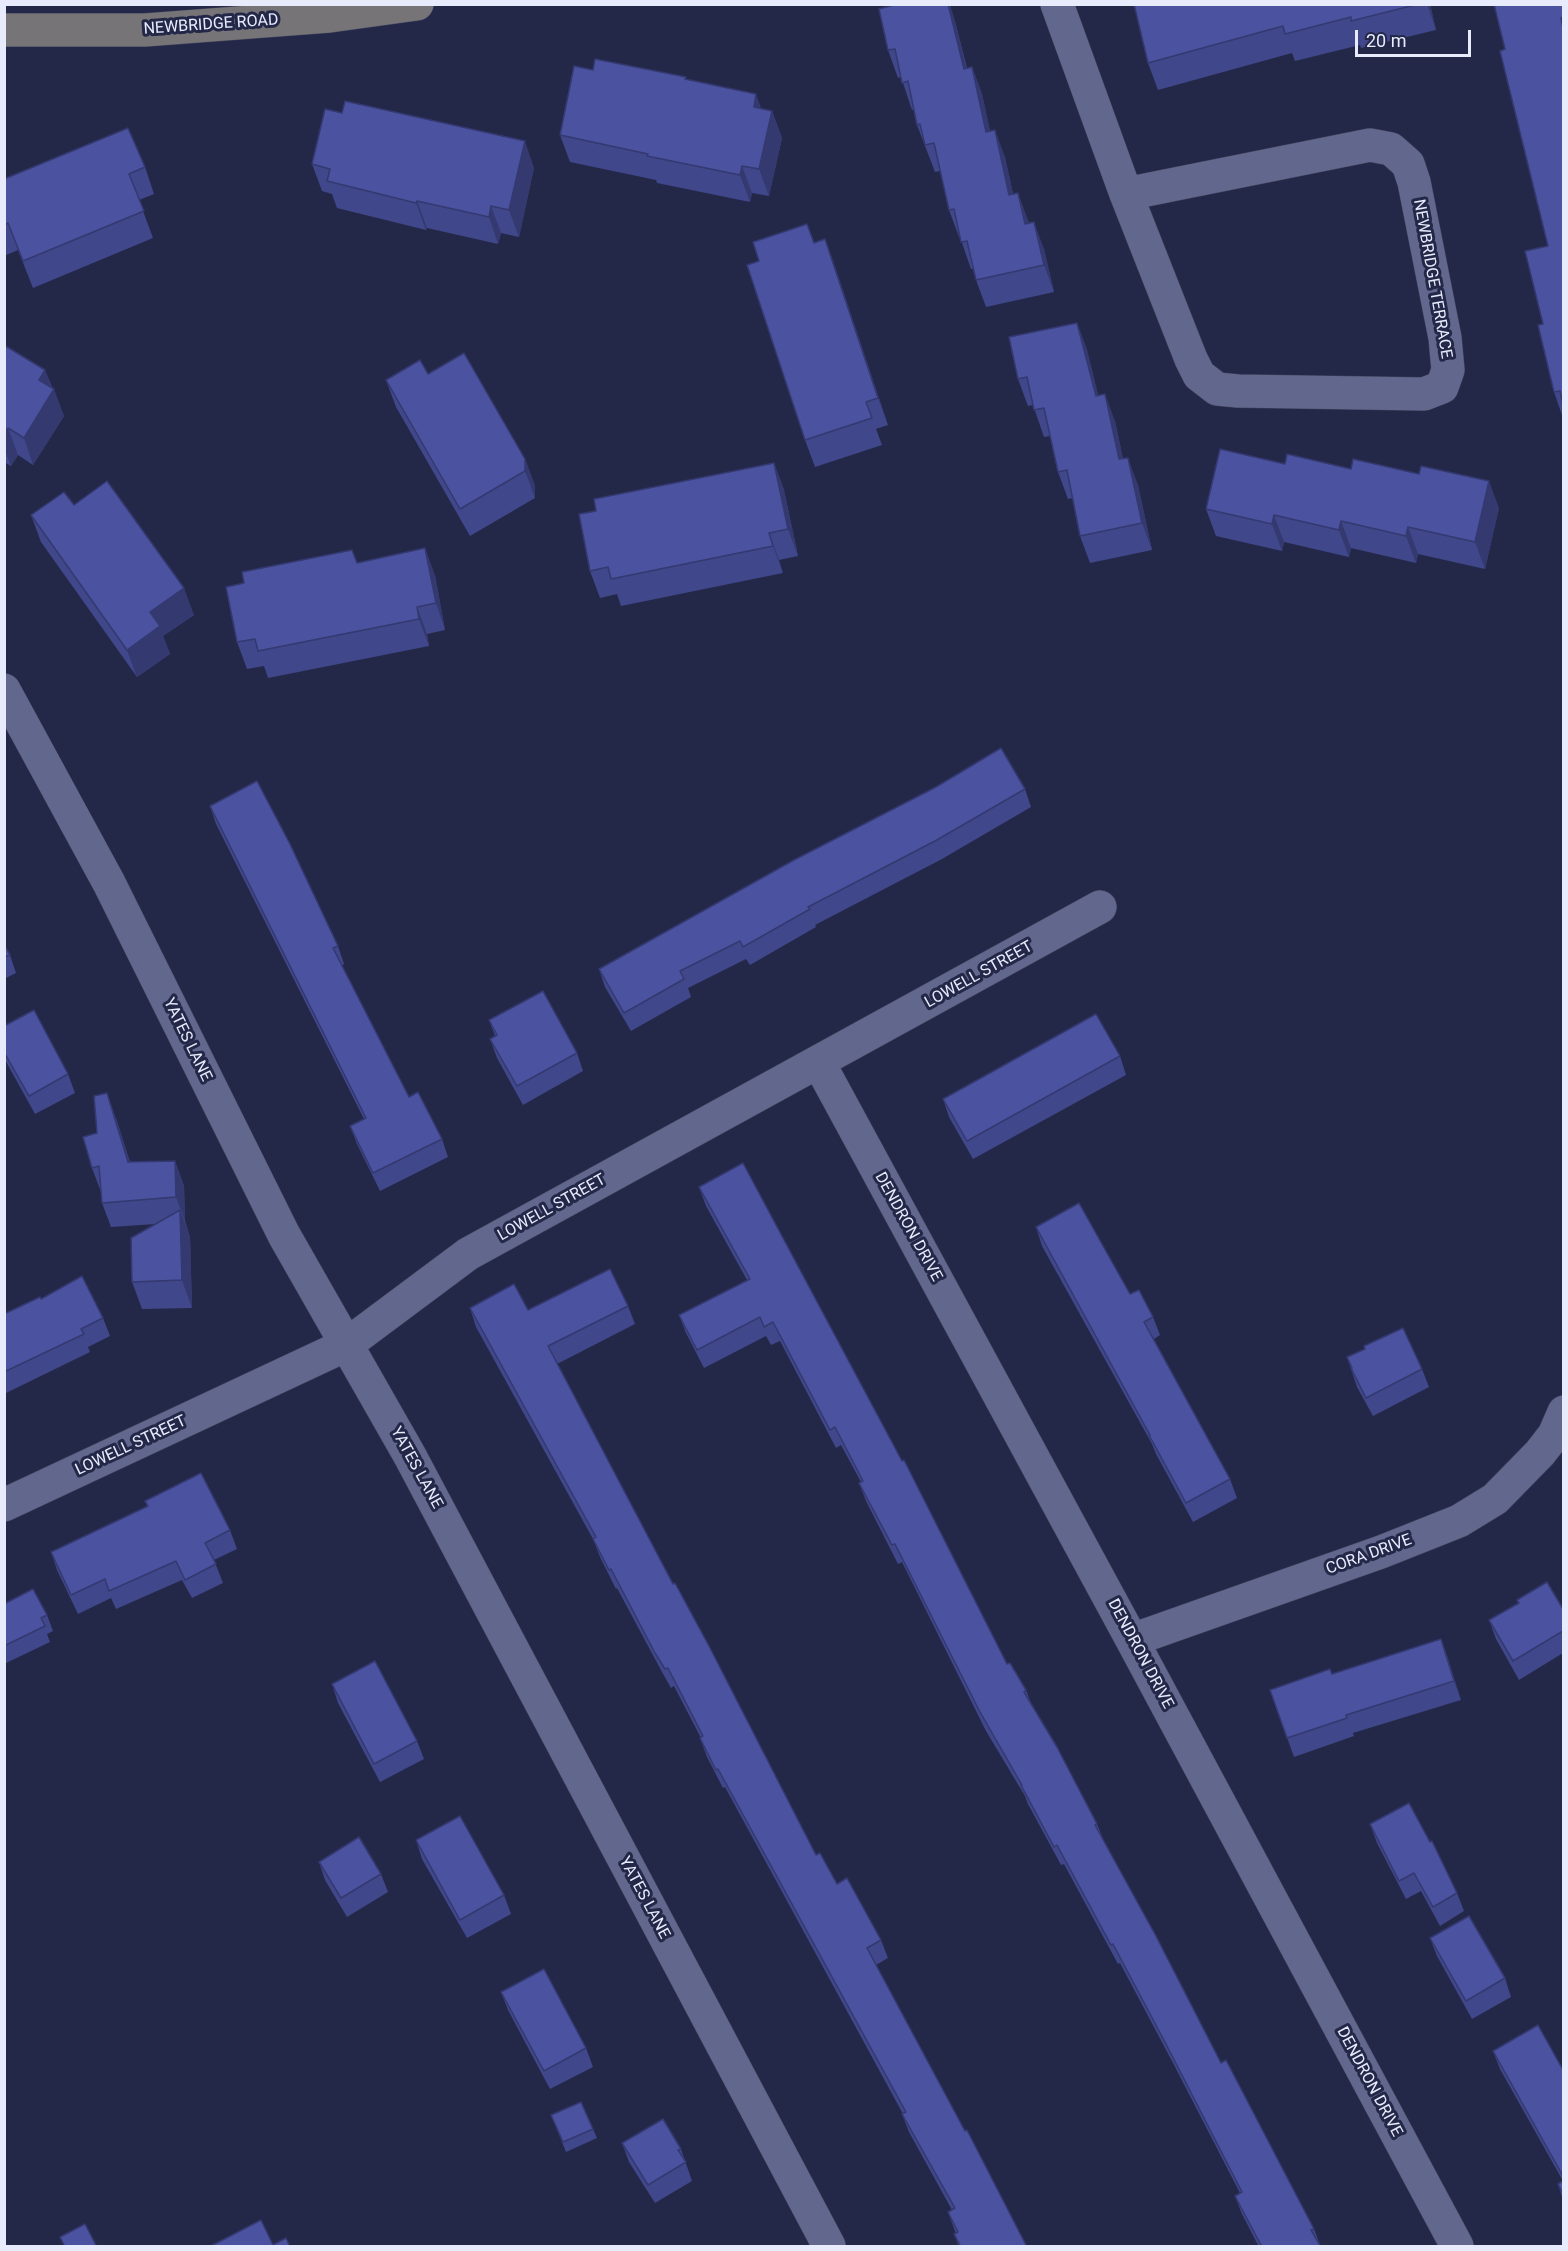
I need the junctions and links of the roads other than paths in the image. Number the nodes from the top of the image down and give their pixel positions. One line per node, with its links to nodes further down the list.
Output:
1 (417, 4): 3 (street, NEWBRIDGE ROAD)
2 (1058, 4): 4 (street, NEWBRIDGE TERRACE)
3 (4, 30)
4 (1126, 194): 4 (street, NEWBRIDGE TERRACE)
5 (4, 690): 8 (street, YATES LANE)
6 (1100, 907): 7 (street, LOWELL STREET)
7 (819, 1063): 8 (street, LOWELL STREET); 11 (street, DENDRON DRIVE)
8 (346, 1345): 10 (street, LOWELL STREET); 12 (street, YATES LANE)
9 (1563, 1412): 11 (street, CORA DRIVE)
10 (4, 1505)
11 (1132, 1640): 13 (street, DENDRON DRIVE)
12 (829, 2247)
13 (1457, 2247)

